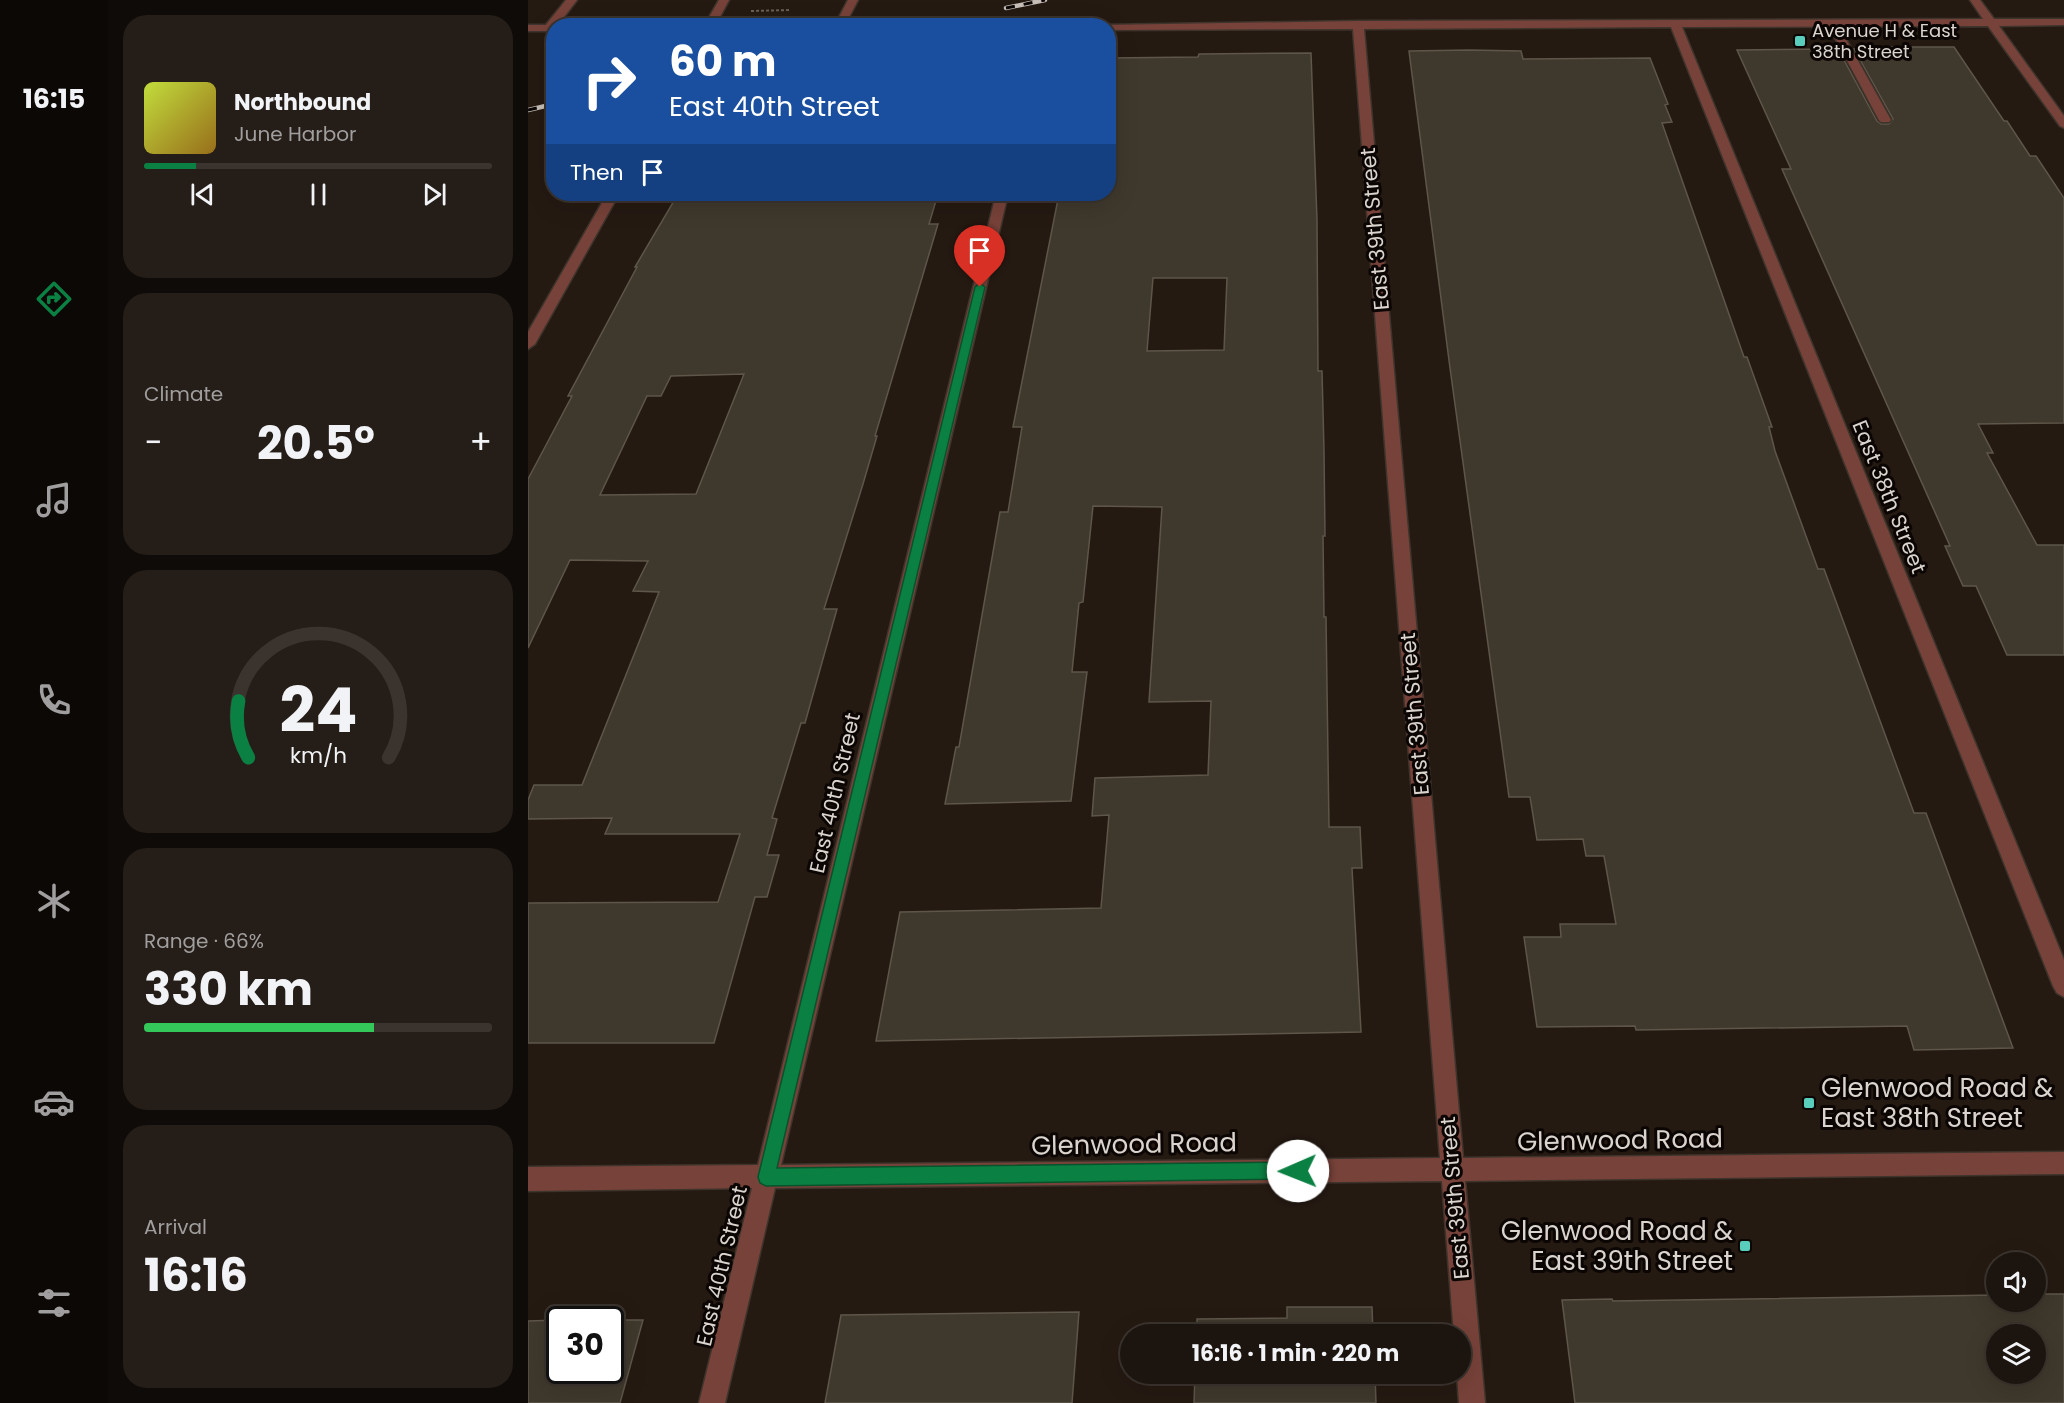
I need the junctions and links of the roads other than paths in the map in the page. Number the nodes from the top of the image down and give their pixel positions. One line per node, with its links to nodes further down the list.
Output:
1 (572, 0): 5 (street)
2 (724, 0): 6 (street)
3 (854, 0): 7 (street)
4 (1975, 0): 8 (street)
5 (558, 18)
6 (714, 18)
7 (844, 18)
8 (1990, 22): 9 (street); 10 (street); 17 (street)
9 (2064, 22)
10 (1832, 23): 12 (street); 16 (street)
11 (1358, 24): 12 (street); 13 (street); 23 (street, East 39th Street)
12 (1675, 24): 21 (street, East 38th Street)
13 (1116, 27)
14 (528, 28): 15 (street)
15 (546, 28)
16 (1884, 120)
17 (2064, 124)
18 (610, 201): 20 (street)
19 (1000, 201): 24 (street, East 40th Street)
20 (528, 344)
21 (2064, 986)
22 (2064, 1163): 23 (street, Glenwood Road)
23 (1453, 1170): 24 (street, Glenwood Road); 27 (street, East 39th Street)
24 (766, 1177): 25 (street, Glenwood Road); 26 (street, East 40th Street)
25 (528, 1179)
26 (712, 1403)
27 (1472, 1403)

